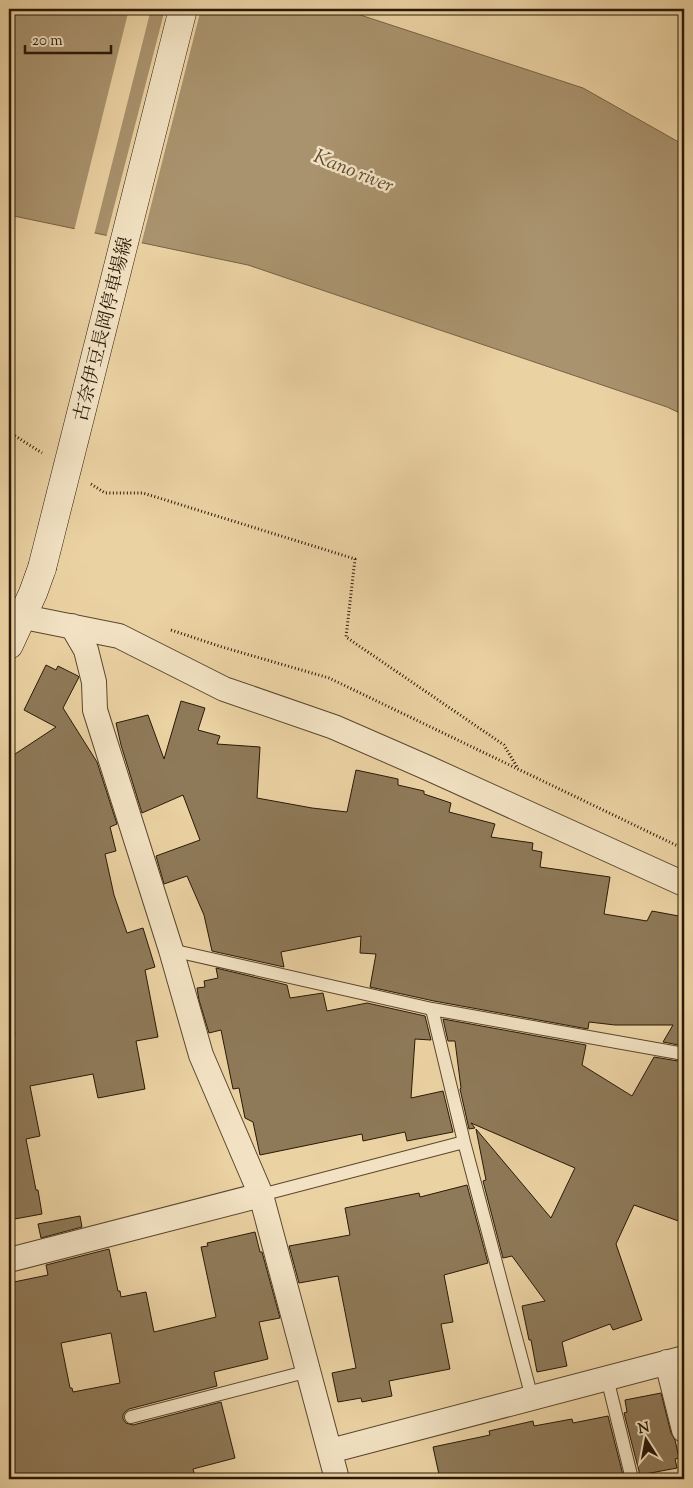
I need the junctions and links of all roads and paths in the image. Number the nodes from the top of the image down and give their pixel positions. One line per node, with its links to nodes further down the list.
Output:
1 (183, 9): 5 (main road, 古奈伊豆長岡停車場線, bridge)
2 (9, 432): 3 (path)
3 (49, 458)
4 (89, 483): 9 (path)
5 (15, 615): 6 (street); 8 (main road, 古奈伊豆長岡停車場線)
6 (72, 626): 11 (street); 12 (street)
7 (169, 630): 9 (path)
8 (9, 645)
9 (517, 768): 10 (path)
10 (684, 849)
11 (684, 884)
12 (170, 950): 13 (lane); 16 (street)
13 (432, 1009): 14 (lane); 15 (lane)
14 (684, 1054)
15 (464, 1142): 16 (lane); 21 (lane)
16 (261, 1196): 17 (street); 19 (street)
17 (9, 1260)
18 (676, 1360): 20 (street); 23 (street)
19 (309, 1371): 22 (lane); 24 (street)
20 (607, 1378): 21 (street); 26 (lane)
21 (532, 1398): 24 (street)
22 (131, 1417)
23 (684, 1430)
24 (330, 1451): 25 (street)
25 (337, 1479)
26 (632, 1479)

